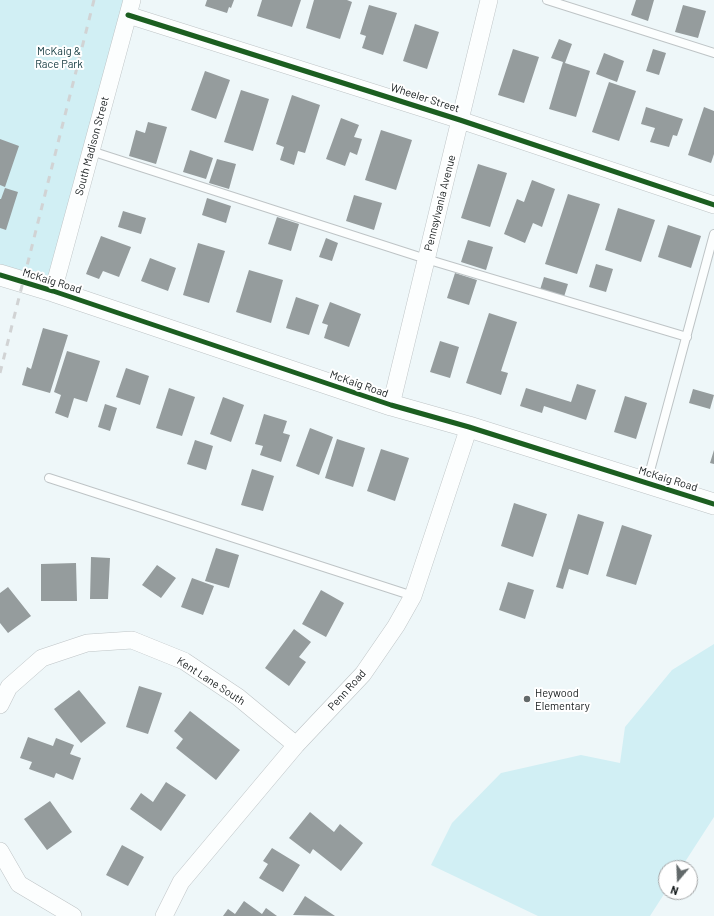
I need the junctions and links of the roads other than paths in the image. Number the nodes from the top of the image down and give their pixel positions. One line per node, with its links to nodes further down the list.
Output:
1 (489, 0): 5 (street, Pennsylvania Avenue)
2 (547, 0): 4 (lane)
3 (130, 7): 5 (street, Wheeler Street); 6 (street, South Madison Street)
4 (714, 53)
5 (460, 120): 7 (street, Wheeler Street); 9 (street, Pennsylvania Avenue)
6 (91, 151): 9 (lane); 11 (street, South Madison Street)
7 (714, 205)
8 (714, 234): 12 (lane)
9 (426, 259): 12 (lane); 13 (street, Pennsylvania Avenue)
10 (0, 275): 11 (street, McKaig Road)
11 (53, 291): 13 (street, McKaig Road)
12 (686, 337): 16 (lane)
13 (391, 405): 14 (street, McKaig Road)
14 (469, 427): 16 (street, McKaig Road); 18 (street, Penn Road)
15 (49, 478): 18 (lane)
16 (646, 483): 17 (street, McKaig Road)
17 (714, 504)
18 (413, 596): 20 (street, Penn Road)
19 (0, 705): 20 (street, Kent Lane South)
20 (296, 745): 23 (street, Penn Road)
21 (0, 851): 22 (street)
22 (73, 916)
23 (164, 916)

